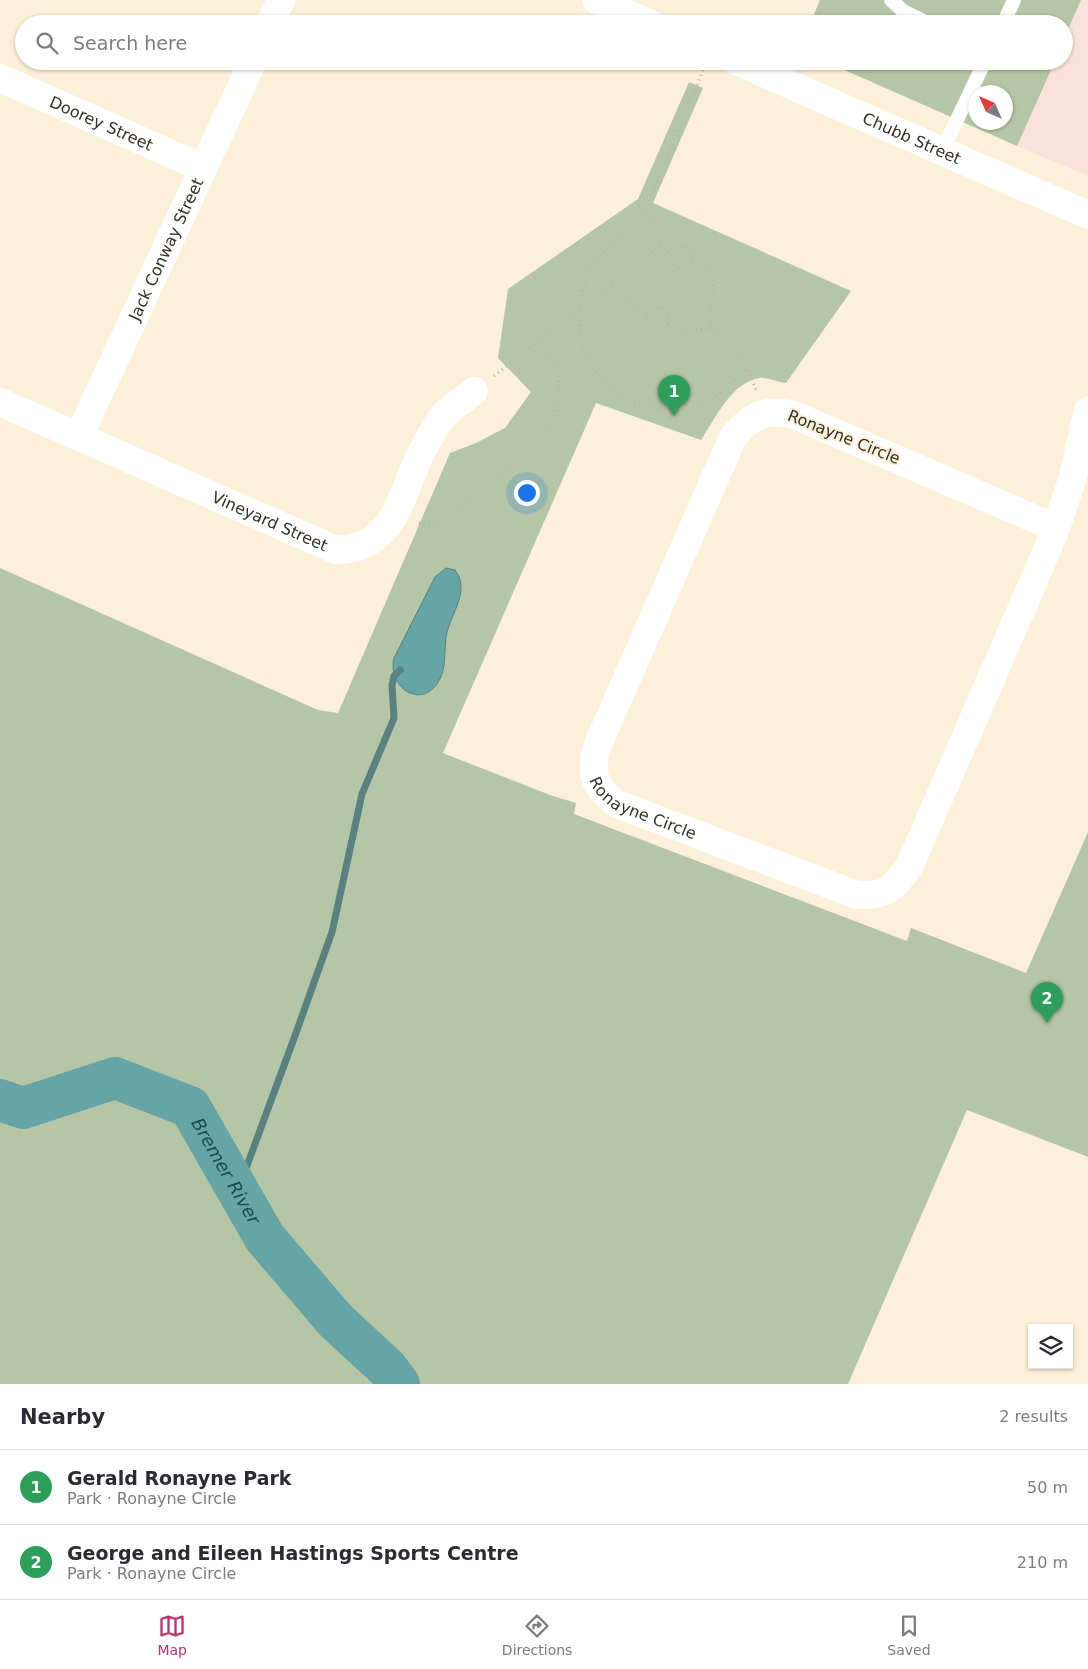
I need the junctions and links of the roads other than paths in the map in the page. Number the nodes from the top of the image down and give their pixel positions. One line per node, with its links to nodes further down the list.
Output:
1 (281, 0): 5 (street)
2 (596, 0): 6 (street)
3 (891, 0): 7 (lane)
4 (1014, 0): 8 (lane)
5 (274, 15)
6 (630, 15)
7 (911, 15)
8 (1007, 15)
9 (249, 70): 14 (street, Jack Conway Street)
10 (757, 70): 13 (street, Chubb Street)
11 (981, 70): 13 (lane)
12 (0, 78): 14 (street, Doorey Street)
13 (942, 151): 15 (street, Chubb Street)
14 (203, 168): 19 (street, Jack Conway Street)
15 (1088, 215)
16 (474, 391): 19 (street, Vineyard Street)
17 (0, 402): 19 (street, Vineyard Street)
18 (1088, 411): 20 (street, Ronayne Circle)
19 (79, 436)
20 (1056, 528): 20 (street, Ronayne Circle)

